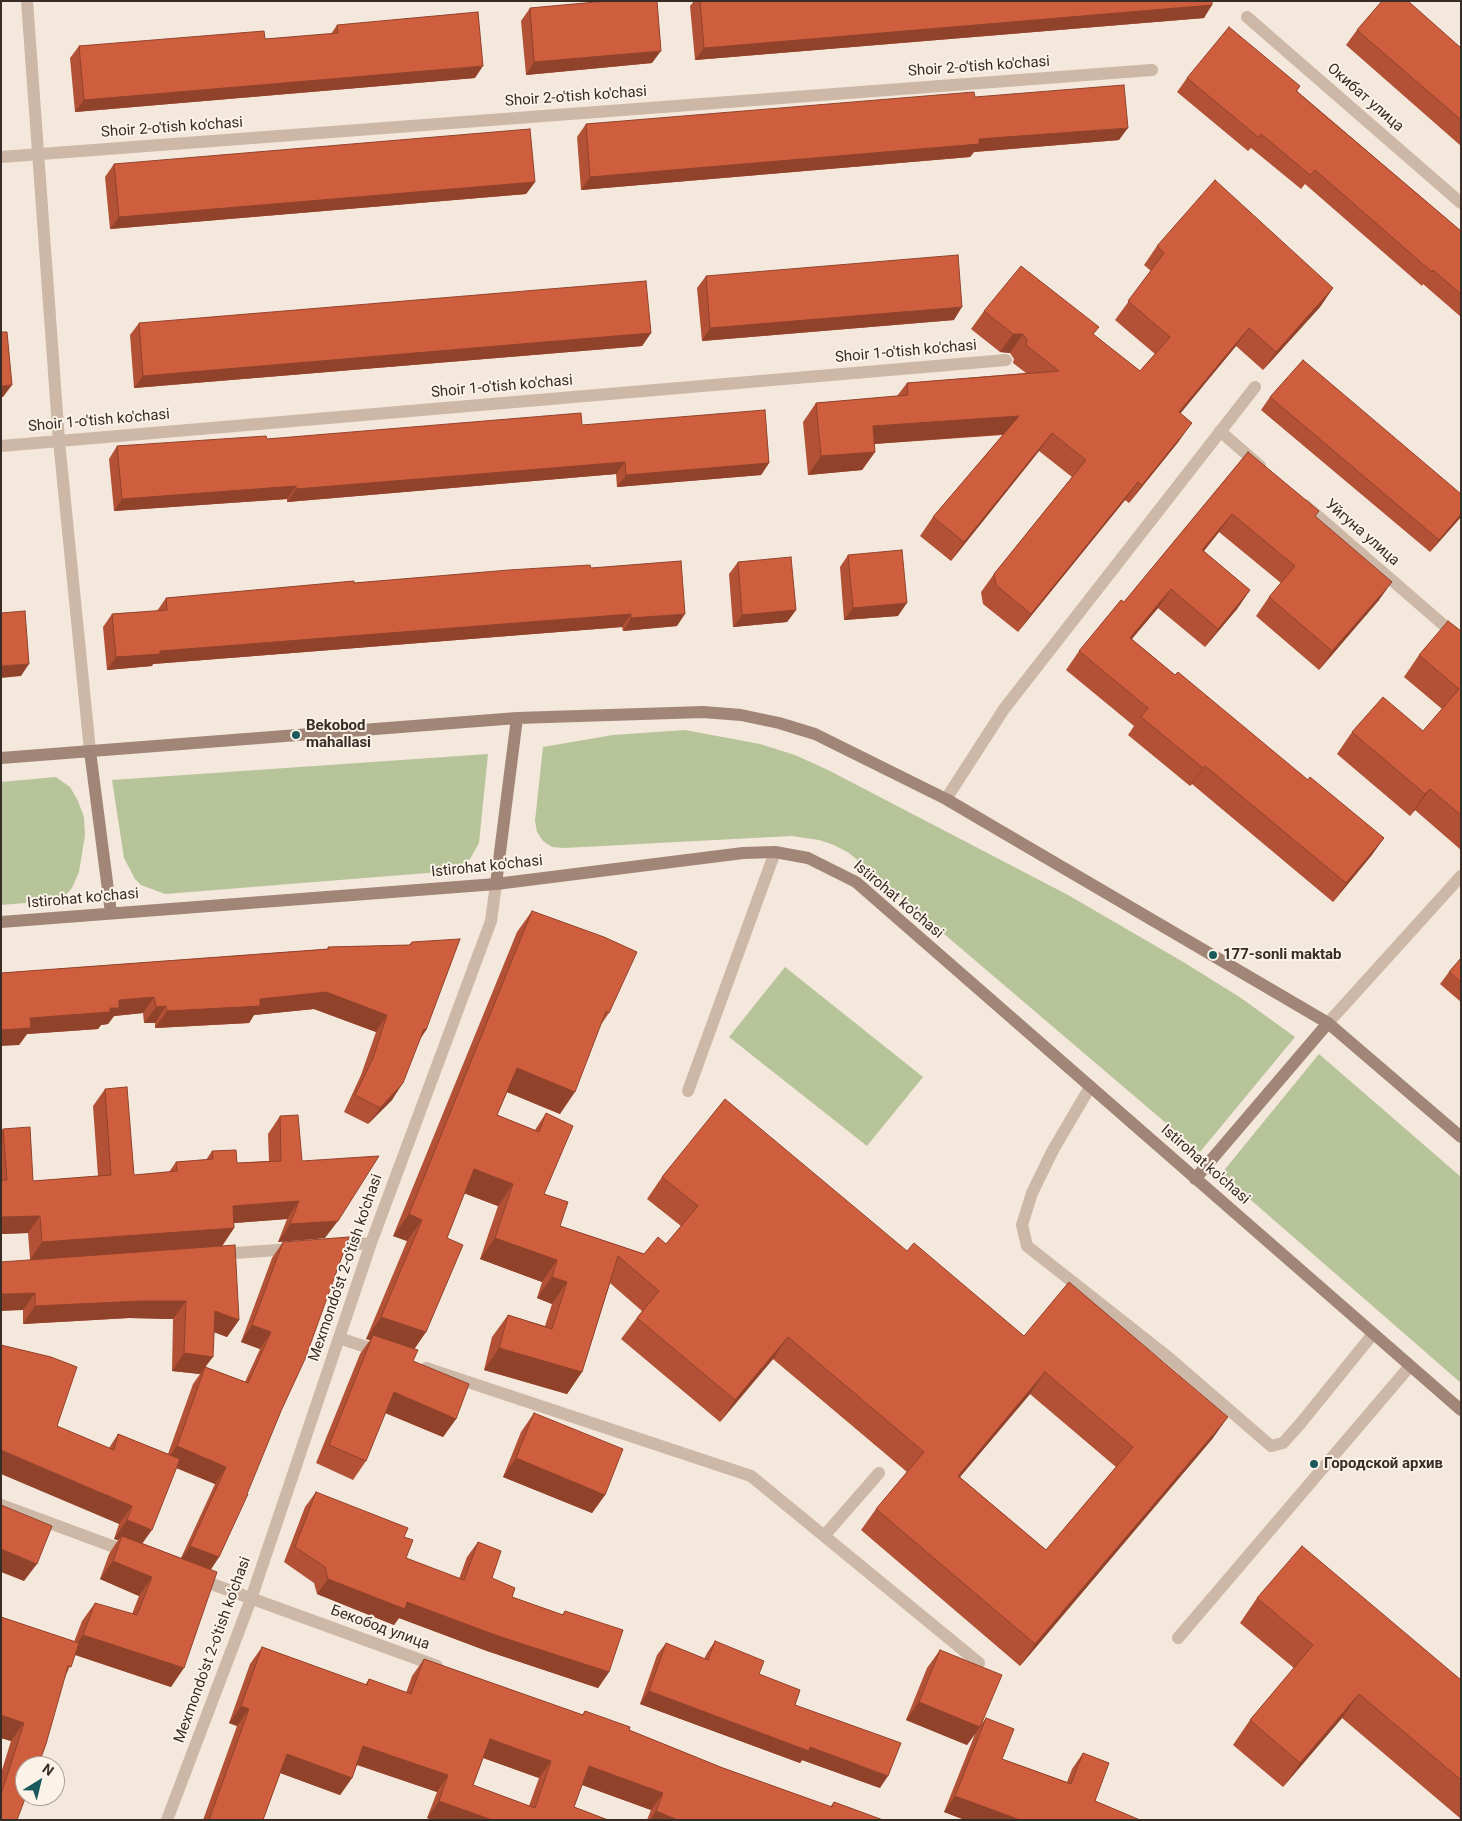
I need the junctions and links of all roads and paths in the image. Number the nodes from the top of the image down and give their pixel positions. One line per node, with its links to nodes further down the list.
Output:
1 (27, 1): 4 (street)
2 (1247, 16): 6 (street, Окибат улица)
3 (1152, 70): 4 (street, Shoir 2-o'tish ko'chasi)
4 (38, 154): 5 (street, Shoir 2-o'tish ko'chasi); 10 (street)
5 (1, 156)
6 (1461, 203)
7 (1006, 360): 10 (street, Shoir 1-o'tish ko'chasi)
8 (1255, 387): 9 (street)
9 (1220, 431): 12 (street); 18 (street)
10 (60, 441): 11 (street, Shoir 1-o'tish ko'chasi); 16 (street)
11 (1, 446)
12 (1273, 477)
13 (1295, 496): 14 (street, Уйгуна улица)
14 (1461, 640)
15 (517, 718): 16 (main road); 18 (main road); 21 (main road, Mexmondo'st 2-o'tish ko'chasi)
16 (90, 751): 17 (main road); 22 (main road)
17 (1, 758)
18 (946, 799): 24 (main road)
19 (775, 852): 21 (main road, Istirohat ko'chasi); 25 (main road, Istirohat ko'chasi); 26 (street)
20 (1461, 876): 24 (street)
21 (496, 884): 22 (main road, Istirohat ko'chasi); 29 (street, Mexmondo'st 2-o'tish ko'chasi)
22 (110, 913): 23 (main road, Istirohat ko'chasi)
23 (1, 922)
24 (1328, 1022): 27 (main road); 28 (main road)
25 (1090, 1087): 28 (main road, Istirohat ko'chasi); 33 (street)
26 (688, 1091)
27 (1461, 1137)
28 (1195, 1179): 33 (main road, Istirohat ko'chasi)
29 (371, 1243): 30 (street); 34 (street, Mexmondo'st 2-o'tish ko'chasi)
30 (322, 1246)
31 (303, 1248): 32 (street)
32 (205, 1256)
33 (1373, 1334): 37 (main road, Istirohat ko'chasi)
34 (339, 1338): 35 (street); 44 (street, Mexmondo'st 2-o'tish ko'chasi)
35 (395, 1357)
36 (413, 1363): 41 (street)
37 (1410, 1366): 38 (main road, Istirohat ko'chasi); 45 (street)
38 (1461, 1410)
39 (879, 1472): 41 (street)
40 (1, 1505): 42 (street)
41 (824, 1536): 46 (street)
42 (140, 1557)
43 (186, 1574): 44 (street, Бекобод улица)
44 (251, 1598): 47 (street, Бекобод улица); 48 (street, Mexmondo'st 2-o'tish ko'chasi)
45 (1178, 1638)
46 (979, 1662)
47 (448, 1670)
48 (167, 1820)

